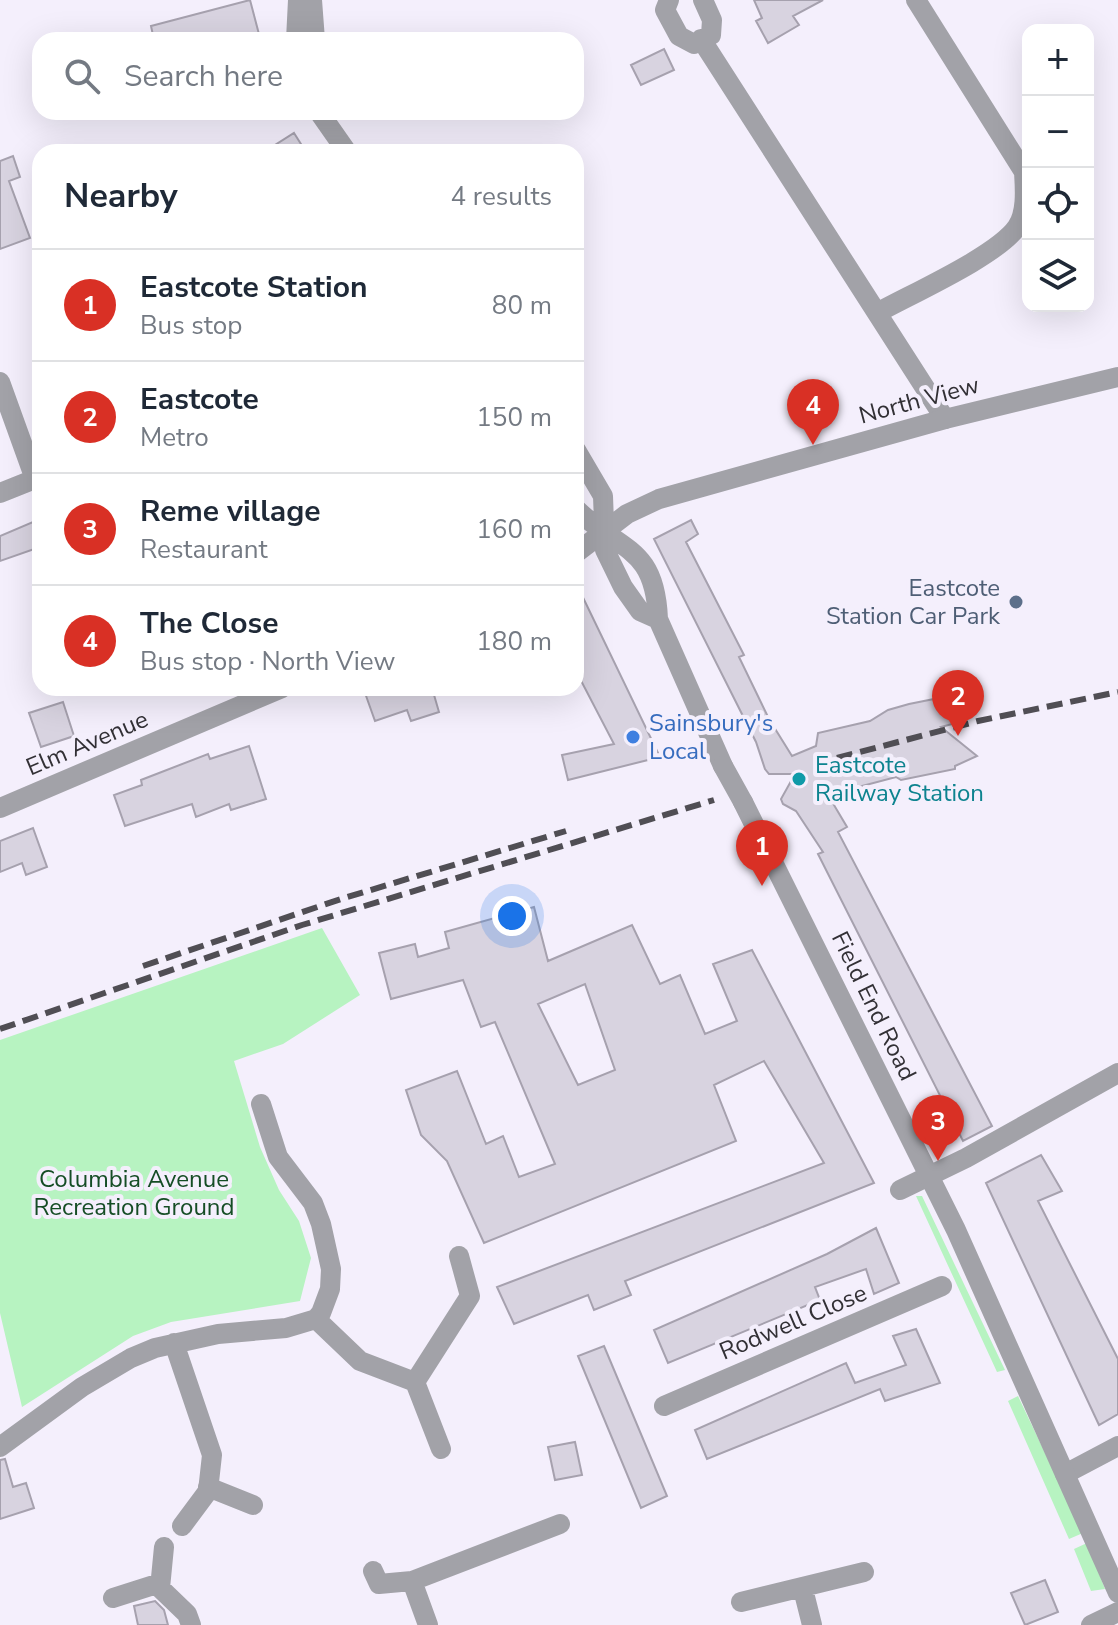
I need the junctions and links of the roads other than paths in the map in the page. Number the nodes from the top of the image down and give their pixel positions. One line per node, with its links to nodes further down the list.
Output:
1 (298, 0): 6 (street)
2 (312, 0): 7 (street)
3 (669, 0): 8 (street)
4 (703, 0): 8 (street)
5 (916, 0): 11 (street)
6 (296, 32)
7 (314, 32)
8 (701, 39): 11 (street)
9 (328, 120): 10 (street)
10 (342, 144)
11 (877, 313): 14 (street)
12 (1118, 377): 14 (street, North View)
13 (0, 382): 15 (street)
14 (945, 419): 20 (street, North View)
15 (32, 463)
16 (584, 464): 20 (street, Field End Road)
17 (32, 480): 18 (street)
18 (0, 493)
19 (584, 516): 20 (street, Field End Road)
20 (601, 531): 21 (street); 22 (street, Field End Road); 22 (street, Field End Road)
21 (584, 546)
22 (658, 619): 27 (street, Field End Road, bridge)
23 (263, 696): 24 (street, Elm Avenue)
24 (0, 808)
25 (1118, 1073): 27 (street)
26 (261, 1104): 31 (street)
27 (929, 1176): 28 (street); 38 (street, Field End Road)
28 (900, 1190)
29 (459, 1256): 33 (street)
30 (942, 1286): 34 (street, Rodwell Close)
31 (316, 1319): 32 (street); 33 (street)
32 (174, 1343): 36 (street); 39 (street)
33 (415, 1382): 37 (street)
34 (664, 1406)
35 (1118, 1446): 38 (street)
36 (0, 1447)
37 (441, 1449)
38 (1065, 1474): 49 (street, Field End Road)
39 (208, 1487): 40 (street); 42 (street)
40 (253, 1505)
41 (560, 1524): 46 (street)
42 (182, 1526)
43 (164, 1547): 47 (street)
44 (373, 1571): 46 (street)
45 (864, 1572): 48 (street)
46 (412, 1581): 54 (street)
47 (160, 1583): 50 (street); 53 (street)
48 (803, 1589): 51 (street); 55 (street)
49 (1118, 1593)
50 (113, 1598)
51 (741, 1602)
52 (1118, 1612): 56 (street)
53 (191, 1625)
54 (428, 1625)
55 (812, 1625)
56 (1091, 1625)

